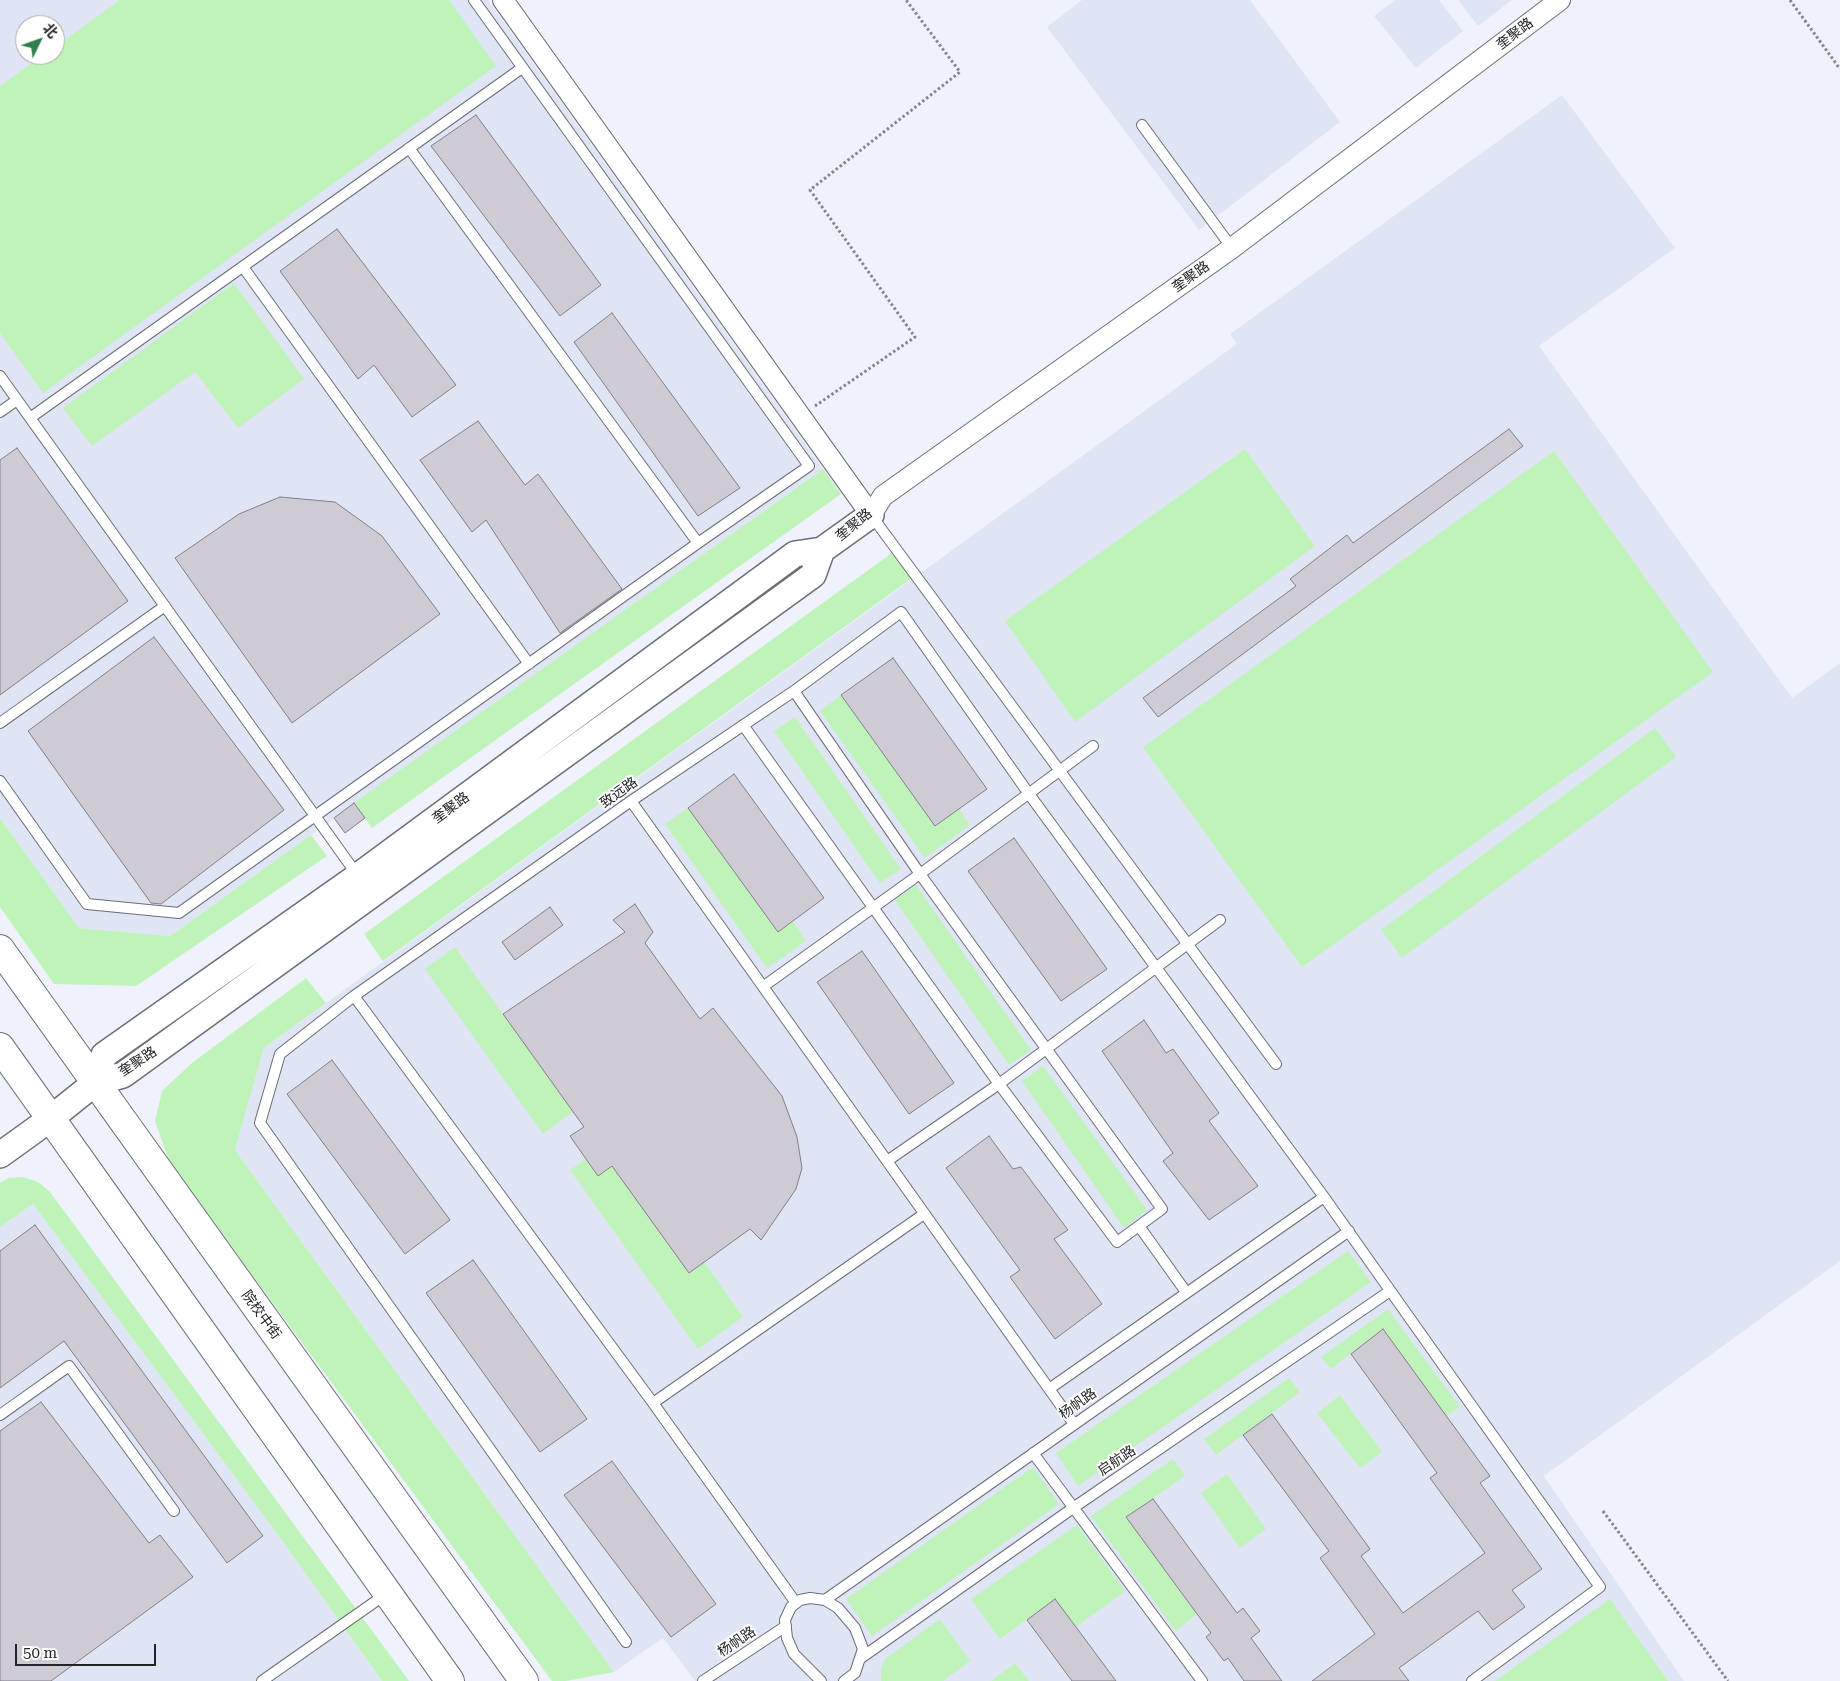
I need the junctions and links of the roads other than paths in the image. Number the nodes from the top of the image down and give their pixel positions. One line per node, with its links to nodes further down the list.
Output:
1 (474, 0): 4 (lane)
2 (503, 0): 13 (street)
3 (1560, 0): 7 (street, 奎聚路)
4 (522, 68): 6 (lane); 14 (lane)
5 (1142, 125): 7 (lane)
6 (409, 148): 8 (lane); 14 (lane)
7 (1232, 248): 13 (street, 奎聚路)
8 (243, 266): 12 (lane); 17 (lane)
9 (0, 376): 10 (lane)
10 (17, 400): 11 (lane); 12 (lane)
11 (0, 412)
12 (30, 418): 16 (lane)
13 (870, 515): 15 (street, 奎聚路); 22 (lane)
14 (698, 542): 17 (lane)
15 (822, 550): 28 (street, 奎聚路); 39 (street, 奎聚路)
16 (165, 606): 19 (lane); 26 (lane)
17 (529, 664): 26 (lane)
18 (794, 691): 20 (lane, 致远路); 24 (lane, 致远路); 27 (lane)
19 (0, 723)
20 (743, 725): 25 (lane, 致远路); 29 (lane)
21 (1093, 746): 22 (lane)
22 (1059, 771): 24 (lane); 31 (lane)
23 (0, 781): 26 (lane)
24 (1030, 794): 27 (lane); 33 (lane)
25 (631, 801): 34 (lane); 35 (lane, 致远路)
26 (315, 814): 28 (lane)
27 (920, 874): 29 (lane); 37 (lane)
28 (358, 876): 39 (street, 奎聚路)
29 (874, 907): 34 (lane); 40 (lane)
30 (1220, 920): 31 (lane)
31 (1186, 945): 33 (lane); 38 (lane)
32 (0, 948): 39 (main road, 院校中街)
33 (1155, 967): 37 (lane); 44 (lane)
34 (764, 986): 43 (lane)
35 (354, 996): 51 (lane); 61 (lane, 致远路)
36 (0, 1047): 41 (main road)
37 (1046, 1049): 40 (lane); 46 (lane)
38 (1276, 1064)
39 (95, 1083): 41 (street, 奎聚路); 66 (main road, 院校中街)
40 (999, 1084): 43 (lane); 46 (lane)
41 (50, 1119): 42 (street, 奎聚路); 57 (main road)
42 (0, 1155)
43 (887, 1161): 45 (lane)
44 (1324, 1197): 47 (lane); 49 (lane)
45 (924, 1214): 50 (lane); 51 (lane)
46 (1139, 1226): 49 (lane)
47 (1349, 1231): 48 (lane); 53 (lane, 杨帆路)
48 (1390, 1291): 55 (lane, 启航路); 70 (lane)
49 (1186, 1292): 50 (lane)
50 (1049, 1389): 53 (lane)
51 (653, 1403): 59 (lane)
52 (0, 1415): 56 (lane)
53 (1074, 1424): 54 (lane, 杨帆路)
54 (1033, 1453): 55 (lane); 58 (lane, 杨帆路)
55 (1073, 1508): 62 (lane, 启航路); 69 (lane)
56 (174, 1511)
57 (386, 1593): 64 (lane); 65 (main road)
58 (824, 1600): 59 (lane); 62 (lane)
59 (796, 1603): 60 (lane)
60 (786, 1626): 67 (lane, 杨帆路); 68 (lane)
61 (626, 1642)
62 (861, 1658): 63 (lane)
63 (849, 1680)
64 (262, 1681)
65 (450, 1681)
66 (524, 1681)
67 (704, 1681)
68 (821, 1681)
69 (1202, 1681)
70 (1472, 1681)

